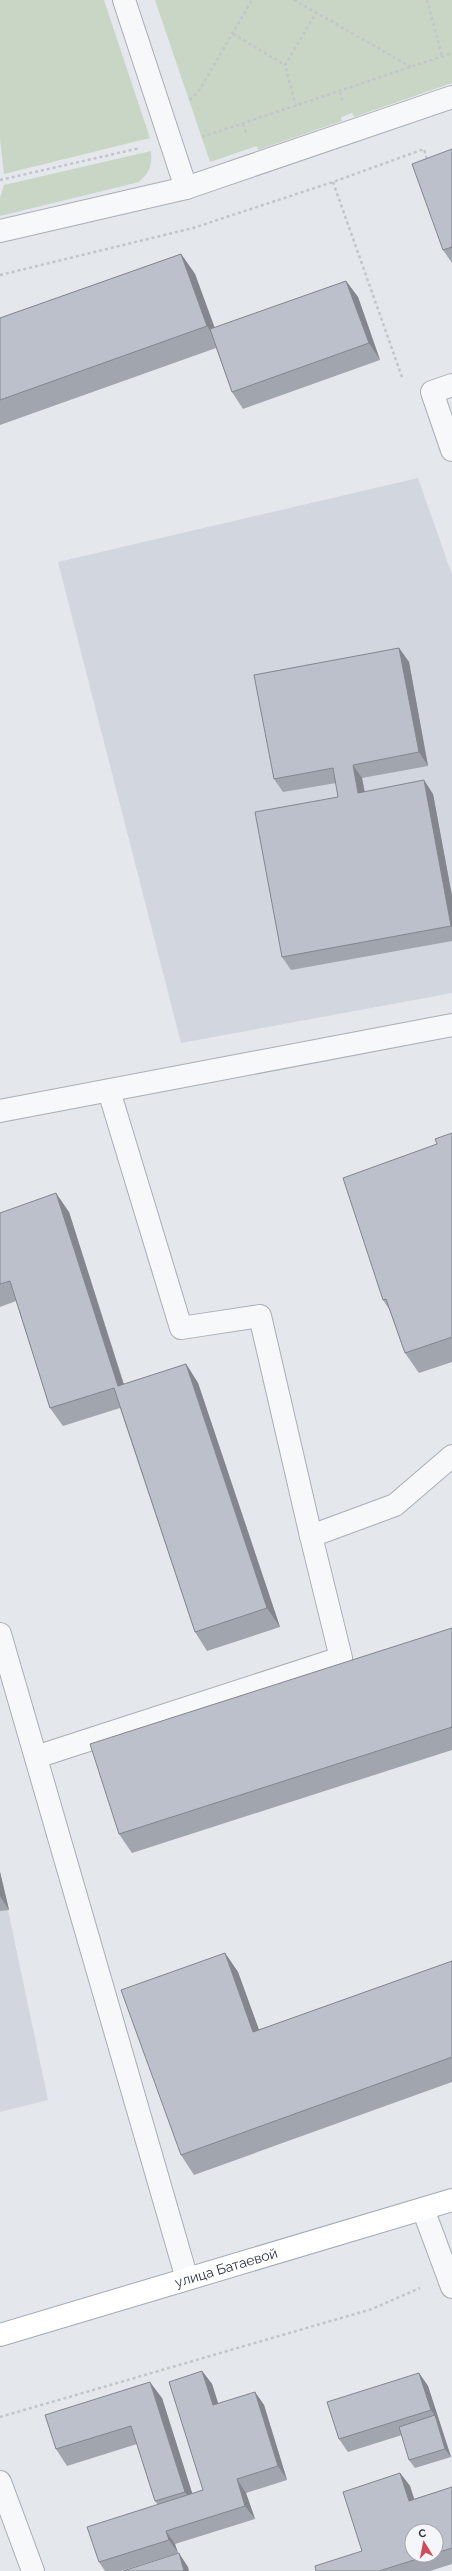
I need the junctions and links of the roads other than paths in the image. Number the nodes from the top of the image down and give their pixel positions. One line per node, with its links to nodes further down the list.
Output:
1 (124, 0): 3 (street)
2 (452, 98): 3 (street)
3 (186, 188): 4 (street)
4 (0, 231)
5 (452, 385): 6 (street)
6 (452, 450)
7 (452, 1025): 8 (street)
8 (109, 1091): 9 (street); 11 (street)
9 (0, 1112)
10 (452, 1456): 11 (street)
11 (311, 1536): 13 (street)
12 (0, 1634): 13 (street)
13 (36, 1757): 16 (street)
14 (452, 2200): 15 (main road, улица Батаевой)
15 (423, 2209): 16 (main road, улица Батаевой); 17 (street)
16 (187, 2279): 18 (main road, улица Батаевой)
17 (451, 2279)
18 (0, 2335)
19 (0, 2482): 20 (street)
20 (33, 2571)

